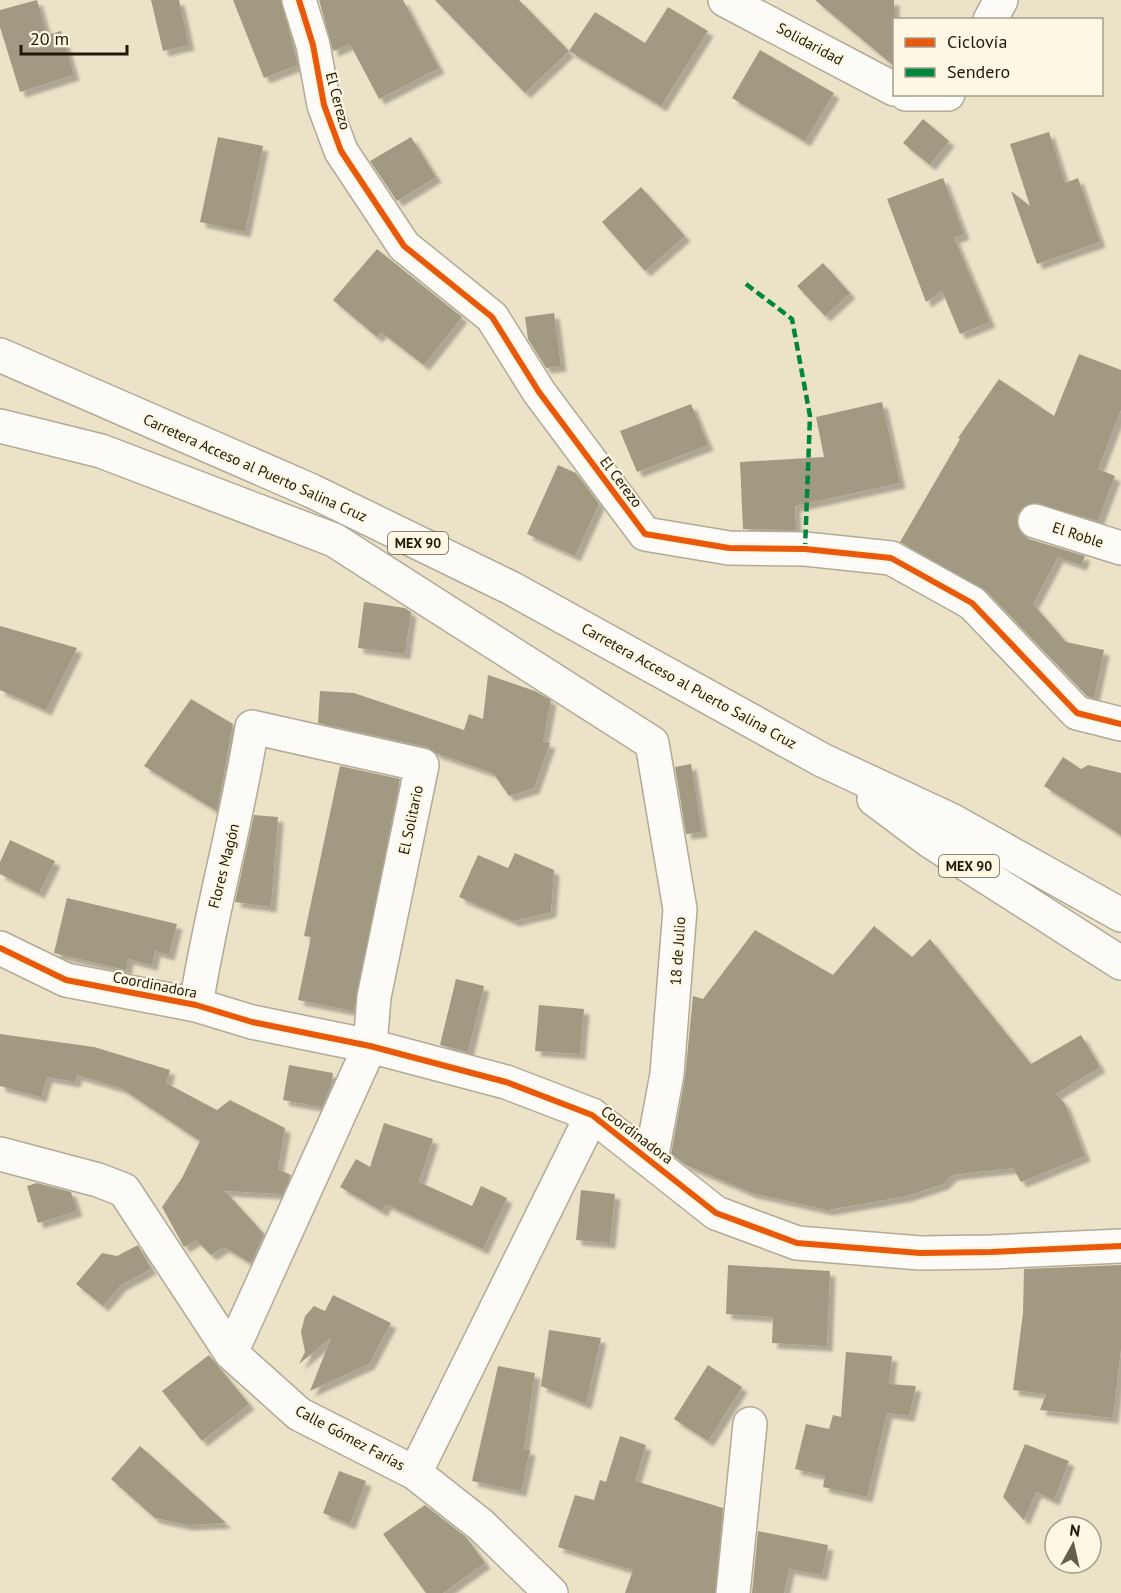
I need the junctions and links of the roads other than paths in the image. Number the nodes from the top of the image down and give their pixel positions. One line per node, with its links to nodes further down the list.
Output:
1 (299, 0): 10 (street, El Cerezo)
2 (725, 0): 5 (street, Solidaridad)
3 (1001, 0): 4 (street)
4 (991, 18)
5 (893, 87)
6 (0, 356): 12 (street, Carretera Acceso al Puerto Salina Cruz / MEX 90)
7 (0, 426): 20 (street, 18 de Julio)
8 (1035, 521): 9 (street, El Roble)
9 (1121, 548)
10 (1121, 724)
11 (252, 727): 16 (street, Flores Magón); 17 (street, El Solitario)
12 (822, 760): 13 (street, Carretera Acceso al Puerto Salina Cruz / MEX 90); 15 (street, Carretera Acceso al Puerto Salina Cruz / MEX 90)
13 (1121, 915)
14 (0, 948): 16 (street, Coordinadora)
15 (1121, 963)
16 (196, 1005): 17 (street, Coordinadora)
17 (370, 1046): 18 (street, Coordinadora); 22 (street)
18 (592, 1115): 20 (street, Coordinadora); 24 (street)
19 (0, 1154): 22 (street, Calle Gómez Farías)
20 (651, 1160): 21 (street, Coordinadora)
21 (1121, 1246)
22 (231, 1353): 24 (street, Calle Gómez Farías)
23 (750, 1424): 26 (street)
24 (415, 1473): 25 (street, Calle Gómez Farías)
25 (551, 1593)
26 (733, 1593)

